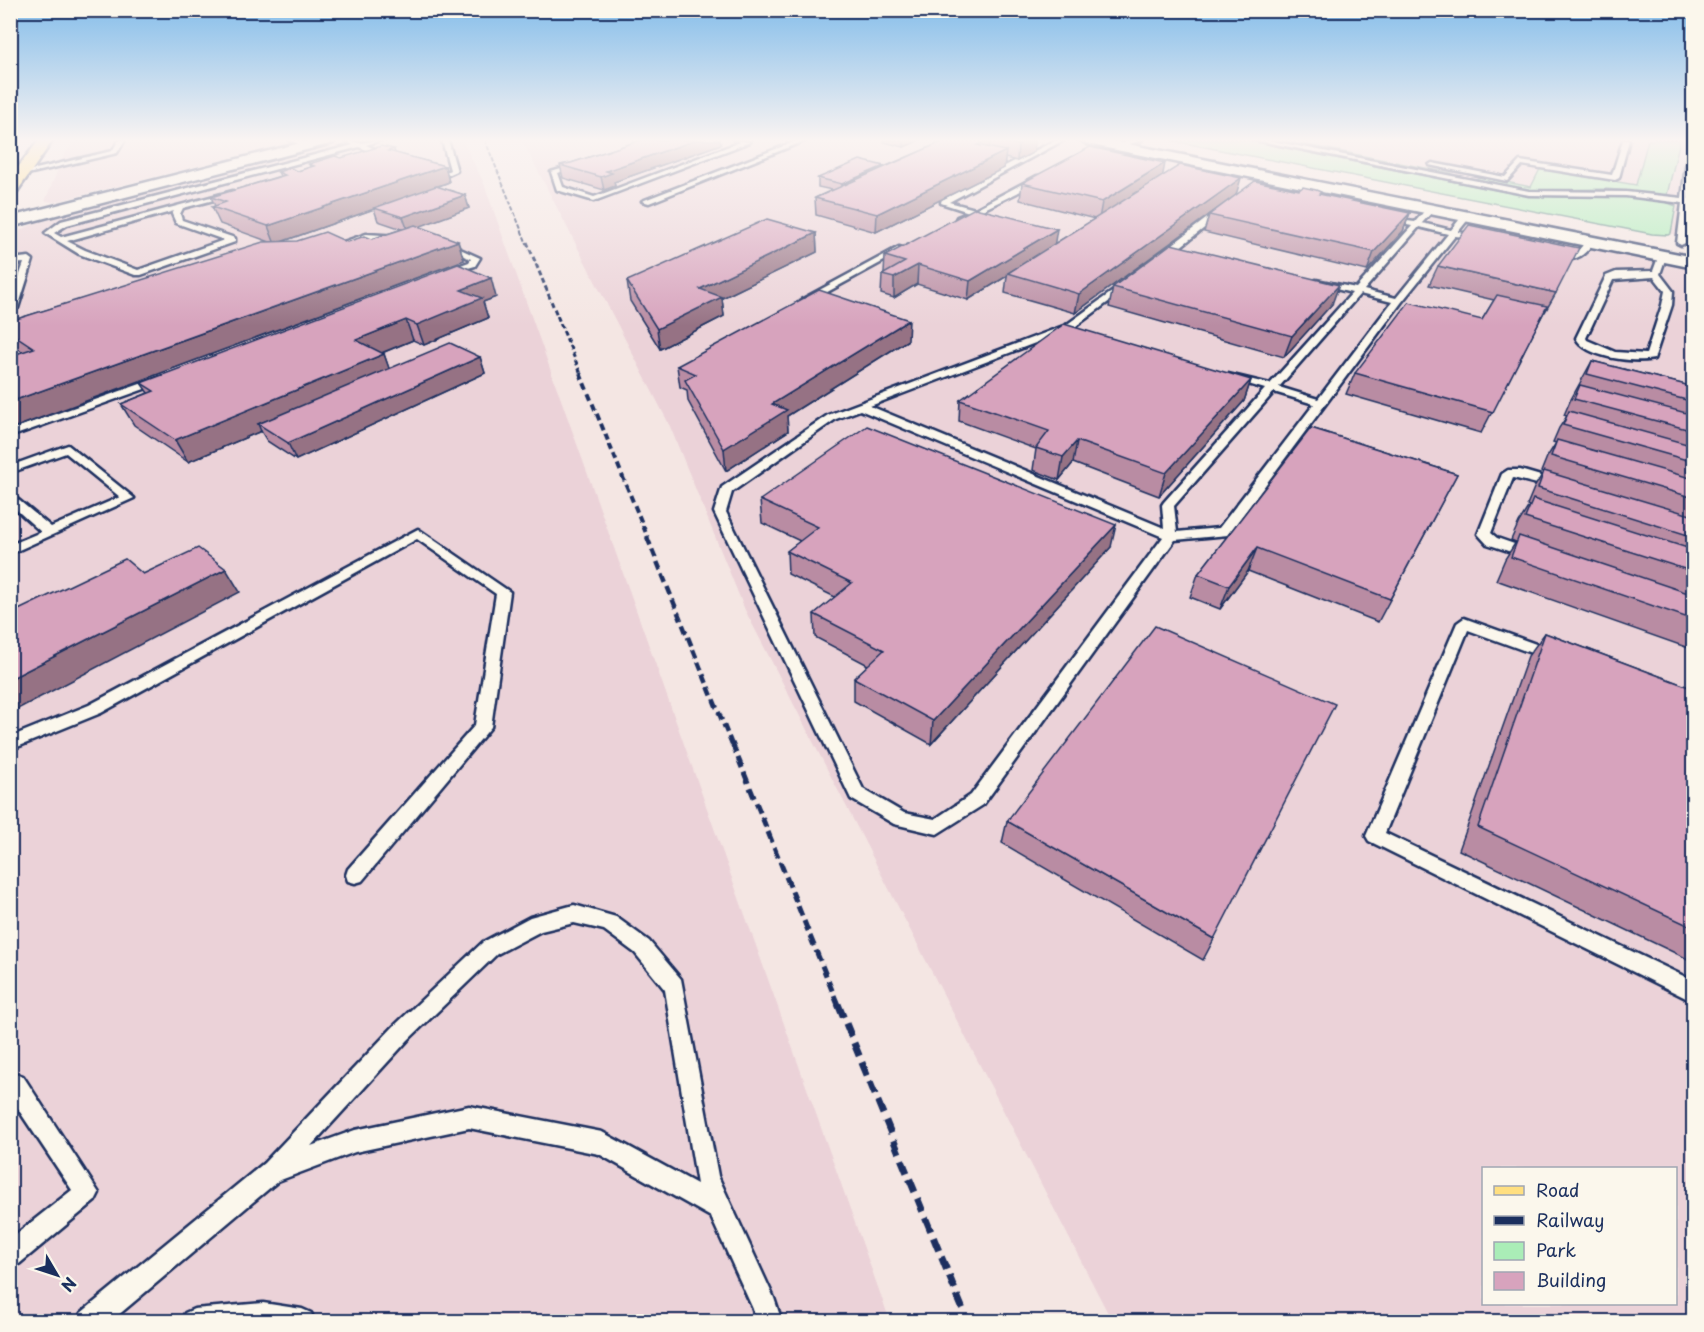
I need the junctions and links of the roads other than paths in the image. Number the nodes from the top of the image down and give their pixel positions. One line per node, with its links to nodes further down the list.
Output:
1 (87, 202): 16 (street)
2 (142, 202): 22 (lane)
3 (177, 202): 11 (lane)
4 (198, 202): 11 (lane)
5 (945, 202): 13 (lane)
6 (992, 202): 13 (lane)
7 (1392, 202): 12 (street)
8 (1475, 202): 14 (street)
9 (1690, 202): 25 (lane)
10 (1232, 204): 43 (lane)
11 (180, 207): 22 (lane); 22 (lane)
12 (1430, 210): 15 (street); 18 (lane)
13 (975, 211): 17 (lane)
14 (1525, 212)
15 (1466, 217): 19 (lane); 24 (street)
16 (10, 222)
17 (954, 222)
18 (1411, 224): 19 (lane); 35 (lane)
19 (1454, 233): 20 (lane); 36 (lane)
20 (1476, 237)
21 (409, 239): 27 (lane)
22 (60, 240)
23 (432, 241): 33 (lane)
24 (1589, 242): 28 (lane); 29 (street)
25 (1681, 243)
26 (913, 244): 37 (lane)
27 (316, 252)
28 (1552, 254)
29 (1662, 257): 31 (street); 32 (lane)
30 (10, 261): 38 (lane)
31 (1694, 263)
32 (1656, 274): 32 (lane)
33 (439, 276)
34 (1312, 280): 35 (lane)
35 (1357, 291): 36 (lane); 41 (lane)
36 (1398, 301): 42 (lane)
37 (799, 304)
38 (10, 308)
39 (178, 374): 44 (lane)
40 (1226, 375): 41 (lane)
41 (1271, 388): 42 (lane); 49 (lane)
42 (1321, 403): 49 (lane)
43 (860, 406): 49 (lane); 49 (lane)
44 (10, 434)
45 (10, 470): 48 (lane)
46 (1574, 490): 51 (lane)
47 (10, 496): 48 (lane)
48 (50, 533): 50 (lane)
49 (1171, 536)
50 (10, 550)
51 (1548, 560)
52 (1574, 664): 55 (lane)
53 (10, 744): 54 (lane)
54 (355, 875)
55 (1694, 992)
56 (10, 1085): 59 (lane)
57 (271, 1172): 58 (lane); 58 (lane); 60 (lane)
58 (719, 1209): 63 (lane)
59 (10, 1255)
60 (90, 1322)
61 (194, 1322): 62 (lane)
62 (302, 1322)
63 (769, 1322)

